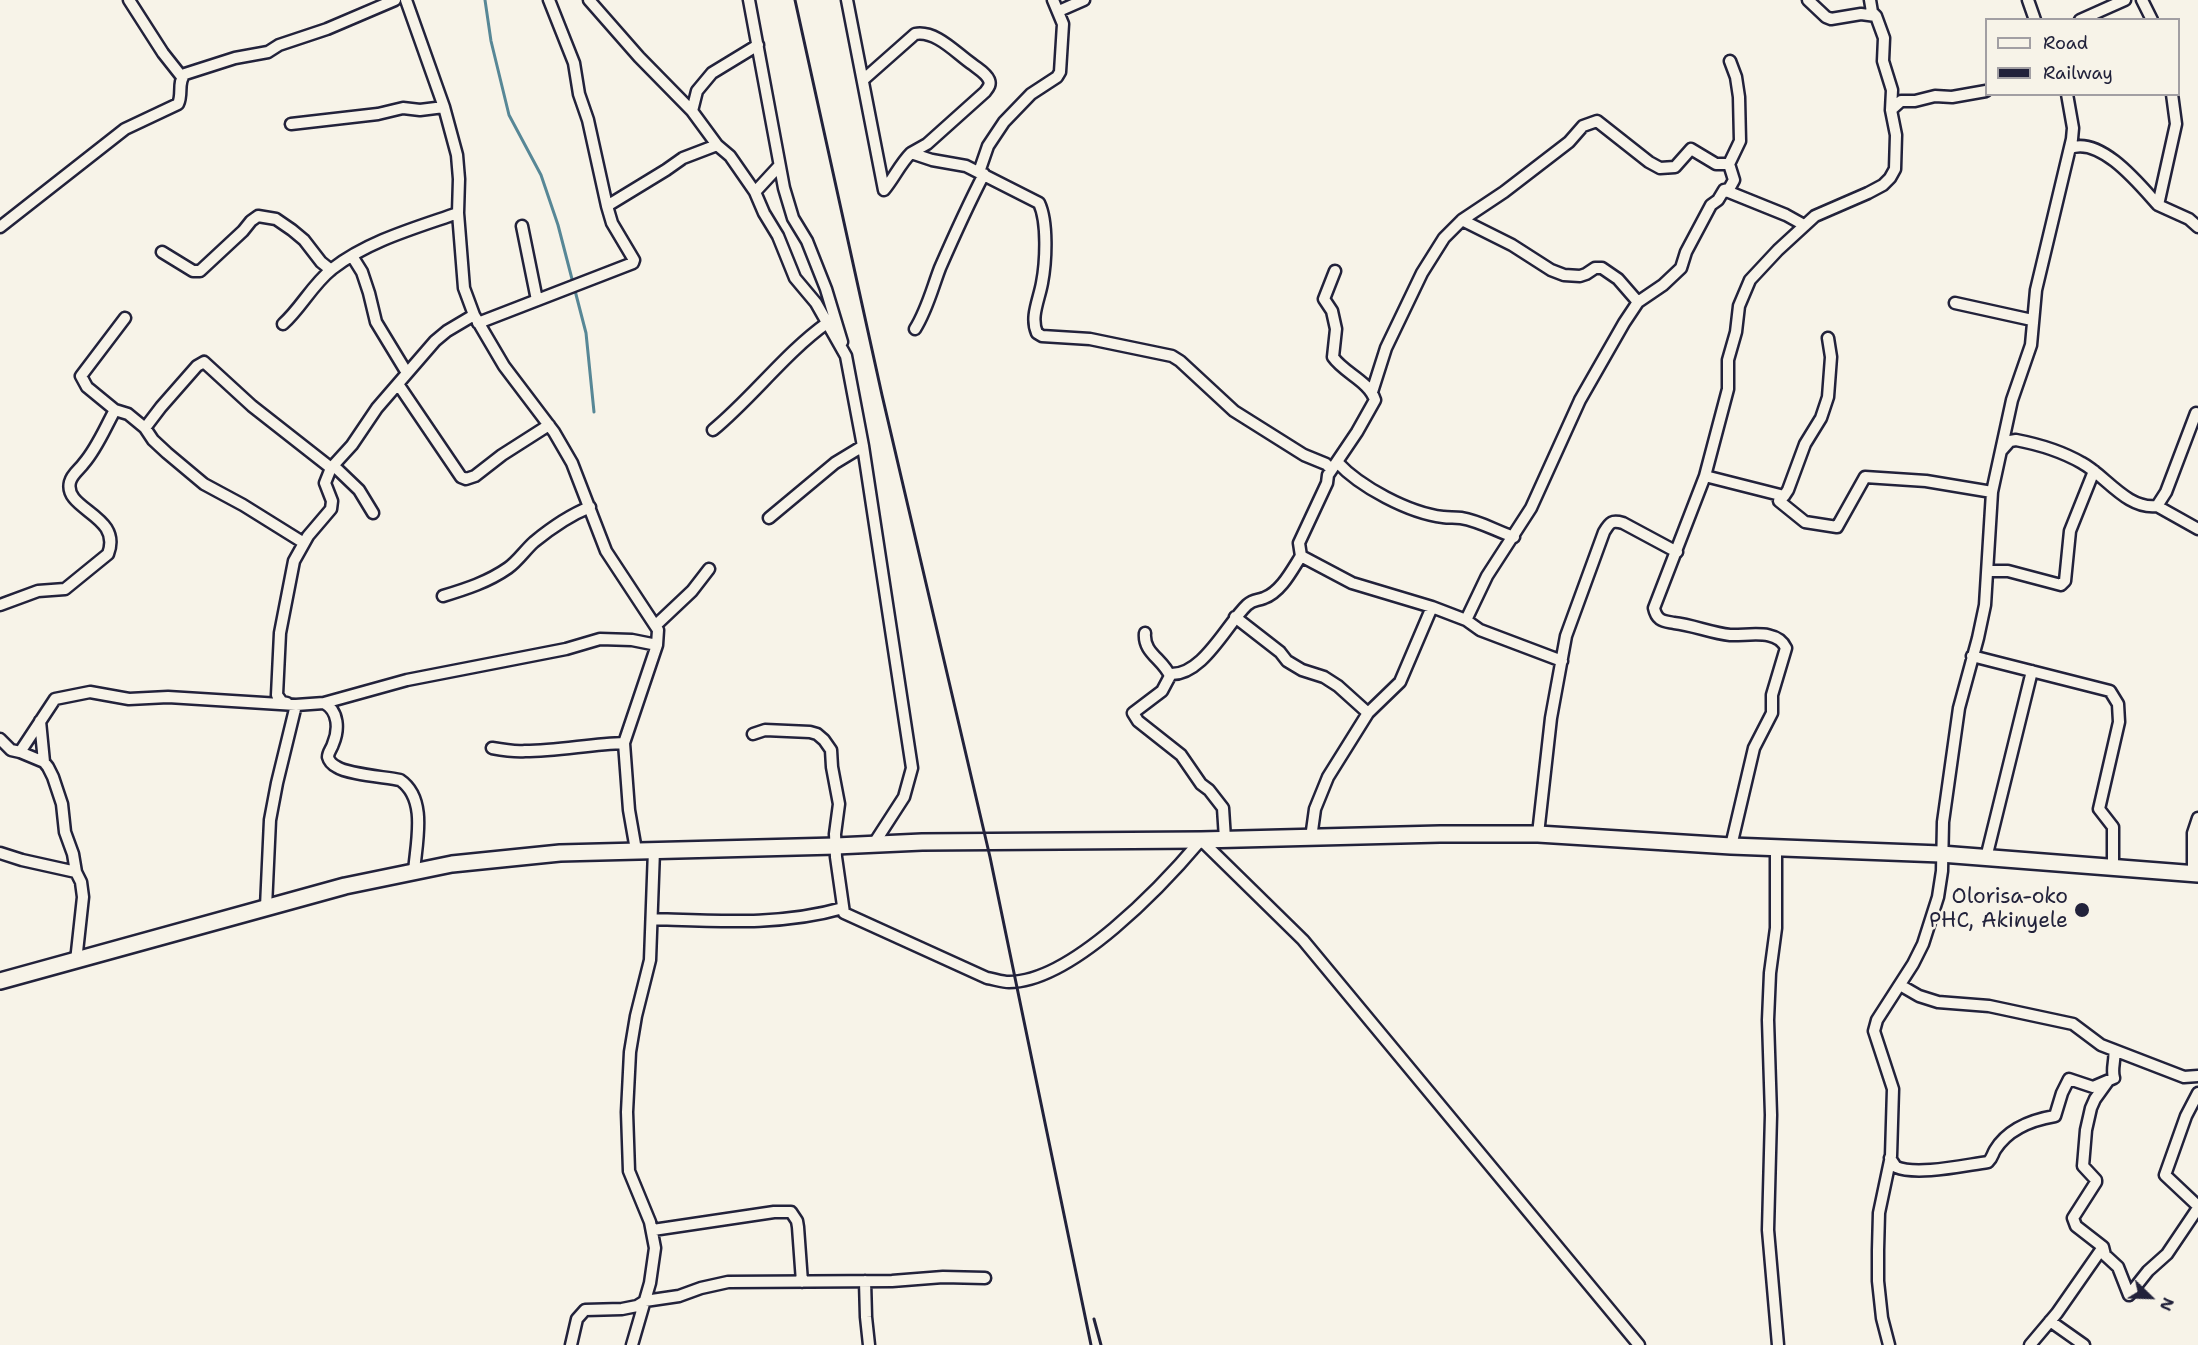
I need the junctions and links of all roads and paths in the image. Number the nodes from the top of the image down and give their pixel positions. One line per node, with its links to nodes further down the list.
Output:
1 (129, 0): 22 (street)
2 (395, 0): 22 (street)
3 (406, 0): 27 (street)
4 (549, 0): 39 (street)
5 (589, 0): 29 (street)
6 (749, 0): 20 (street)
7 (847, 0): 23 (street)
8 (1053, 0): 15 (street)
9 (1084, 0): 15 (street)
10 (1808, 0): 16 (street)
11 (1870, 0): 16 (street)
12 (2028, 0): 17 (street)
13 (2125, 0): 18 (street)
14 (2142, 0): 19 (street)
15 (1059, 11): 36 (street)
16 (1876, 16): 28 (street)
17 (2034, 18)
18 (2084, 18)
19 (2151, 18)
20 (758, 45): 29 (street); 35 (street)
21 (1730, 61): 34 (street)
22 (182, 77): 45 (street)
23 (862, 80): 33 (street); 33 (street)
24 (1985, 91): 28 (street)
25 (2067, 96): 32 (street)
26 (2172, 96): 40 (street)
27 (444, 107): 30 (street); 41 (street)
28 (1891, 110): 43 (street)
29 (692, 111): 31 (street)
30 (291, 124)
31 (717, 145): 38 (street); 39 (street)
32 (2070, 148): 40 (street); 56 (street)
33 (911, 153): 36 (street)
34 (1729, 164): 37 (street); 42 (street)
35 (780, 165): 38 (street); 61 (street)
36 (982, 173): 59 (street); 72 (street)
37 (1724, 190): 43 (street); 52 (street)
38 (755, 192): 57 (street)
39 (608, 206): 51 (street)
40 (2158, 206): 46 (street)
41 (458, 213): 48 (street); 55 (street)
42 (1462, 220): 52 (street); 64 (street)
43 (1804, 225): 75 (street)
44 (522, 226): 51 (street)
45 (0, 227)
46 (2198, 227)
47 (162, 252): 49 (street)
48 (352, 256): 49 (street); 62 (street)
49 (331, 270): 58 (street)
50 (1335, 271): 64 (street)
51 (537, 300): 55 (street)
52 (1638, 302): 83 (street)
53 (1955, 303): 56 (street)
54 (125, 318): 65 (street)
55 (476, 319): 62 (street); 67 (street)
56 (2032, 320): 71 (street)
57 (827, 323): 61 (street); 69 (street)
58 (283, 324)
59 (915, 329)
60 (1828, 338): 75 (street)
61 (846, 356): 70 (street)
62 (407, 373): 63 (street)
63 (398, 384): 67 (street); 73 (street)
64 (1372, 392): 72 (street)
65 (115, 410): 68 (street); 90 (street)
66 (2196, 413): 78 (street)
67 (549, 425): 79 (street)
68 (145, 428): 73 (street); 84 (street)
69 (713, 430)
70 (864, 447): 81 (street); 116 (street)
71 (2000, 452): 74 (street); 76 (street)
72 (1334, 465): 83 (street); 86 (street)
73 (332, 467): 80 (street); 84 (street)
74 (2094, 471): 78 (street); 88 (street)
75 (1706, 476): 85 (street)
76 (1992, 492): 77 (street); 88 (street)
77 (1779, 501)
78 (2157, 506): 82 (street)
79 (590, 507): 89 (street); 94 (street)
80 (373, 513)
81 (770, 518)
82 (2198, 529)
83 (1514, 537): 93 (street)
84 (304, 543): 102 (street)
85 (1677, 552): 98 (street); 118 (street)
86 (1301, 556): 91 (street); 92 (street)
87 (709, 569): 94 (street)
88 (1988, 571): 97 (street)
89 (443, 596)
90 (0, 605)
91 (1432, 607): 93 (street); 103 (street)
92 (1235, 617): 100 (street); 103 (street)
93 (1466, 620): 98 (street)
94 (656, 625): 96 (street)
95 (1145, 633): 100 (street)
96 (657, 645): 101 (street); 107 (street)
97 (1972, 656): 99 (street); 123 (street)
98 (1562, 661): 112 (street)
99 (2032, 671): 124 (street); 125 (street)
100 (1169, 674): 114 (street)
101 (324, 703): 102 (street); 127 (street)
102 (296, 705): 104 (street); 129 (street)
103 (1368, 713): 113 (street)
104 (40, 721): 109 (street); 110 (street)
105 (753, 734): 117 (street)
106 (0, 739): 109 (street)
107 (624, 743): 108 (street); 120 (street)
108 (492, 748)
109 (20, 752): 110 (street)
110 (44, 762): 126 (street)
111 (2198, 818): 128 (street)
112 (1538, 834): 113 (main road); 118 (main road)
113 (1311, 838): 114 (main road)
114 (1225, 839): 115 (main road)
115 (1201, 840): 116 (main road); 130 (street); 151 (street)
116 (873, 844): 117 (main road)
117 (836, 846): 121 (main road); 130 (street)
118 (1731, 846): 119 (main road)
119 (1776, 846): 123 (main road); 152 (street)
120 (636, 850): 121 (main road); 127 (main road)
121 (654, 850): 131 (street)
122 (0, 853): 126 (street)
123 (1941, 854): 124 (main road); 134 (street)
124 (1986, 858): 125 (main road)
125 (2113, 868): 128 (main road)
126 (76, 872): 132 (street)
127 (414, 872): 129 (main road)
128 (2196, 874)
129 (266, 907): 132 (main road)
130 (843, 908): 131 (street)
131 (652, 919): 141 (street)
132 (76, 961): 133 (main road)
133 (0, 981)
134 (1900, 985): 135 (street); 139 (street)
135 (2114, 1050): 136 (street); 137 (street)
136 (2198, 1076)
137 (2108, 1081): 139 (street); 142 (street)
138 (2198, 1093): 140 (street)
139 (1890, 1158): 153 (street)
140 (2198, 1207): 142 (street)
141 (652, 1230): 145 (street); 146 (street)
142 (2103, 1247): 147 (street)
143 (985, 1278): 144 (street)
144 (865, 1281): 145 (street); 150 (street)
145 (802, 1282): 146 (street)
146 (645, 1301): 148 (street); 149 (street)
147 (2050, 1321): 154 (street); 155 (street)
148 (571, 1345)
149 (632, 1345)
150 (869, 1345)
151 (1639, 1345)
152 (1778, 1345)
153 (1889, 1345)
154 (2030, 1345)
155 (2084, 1345)

